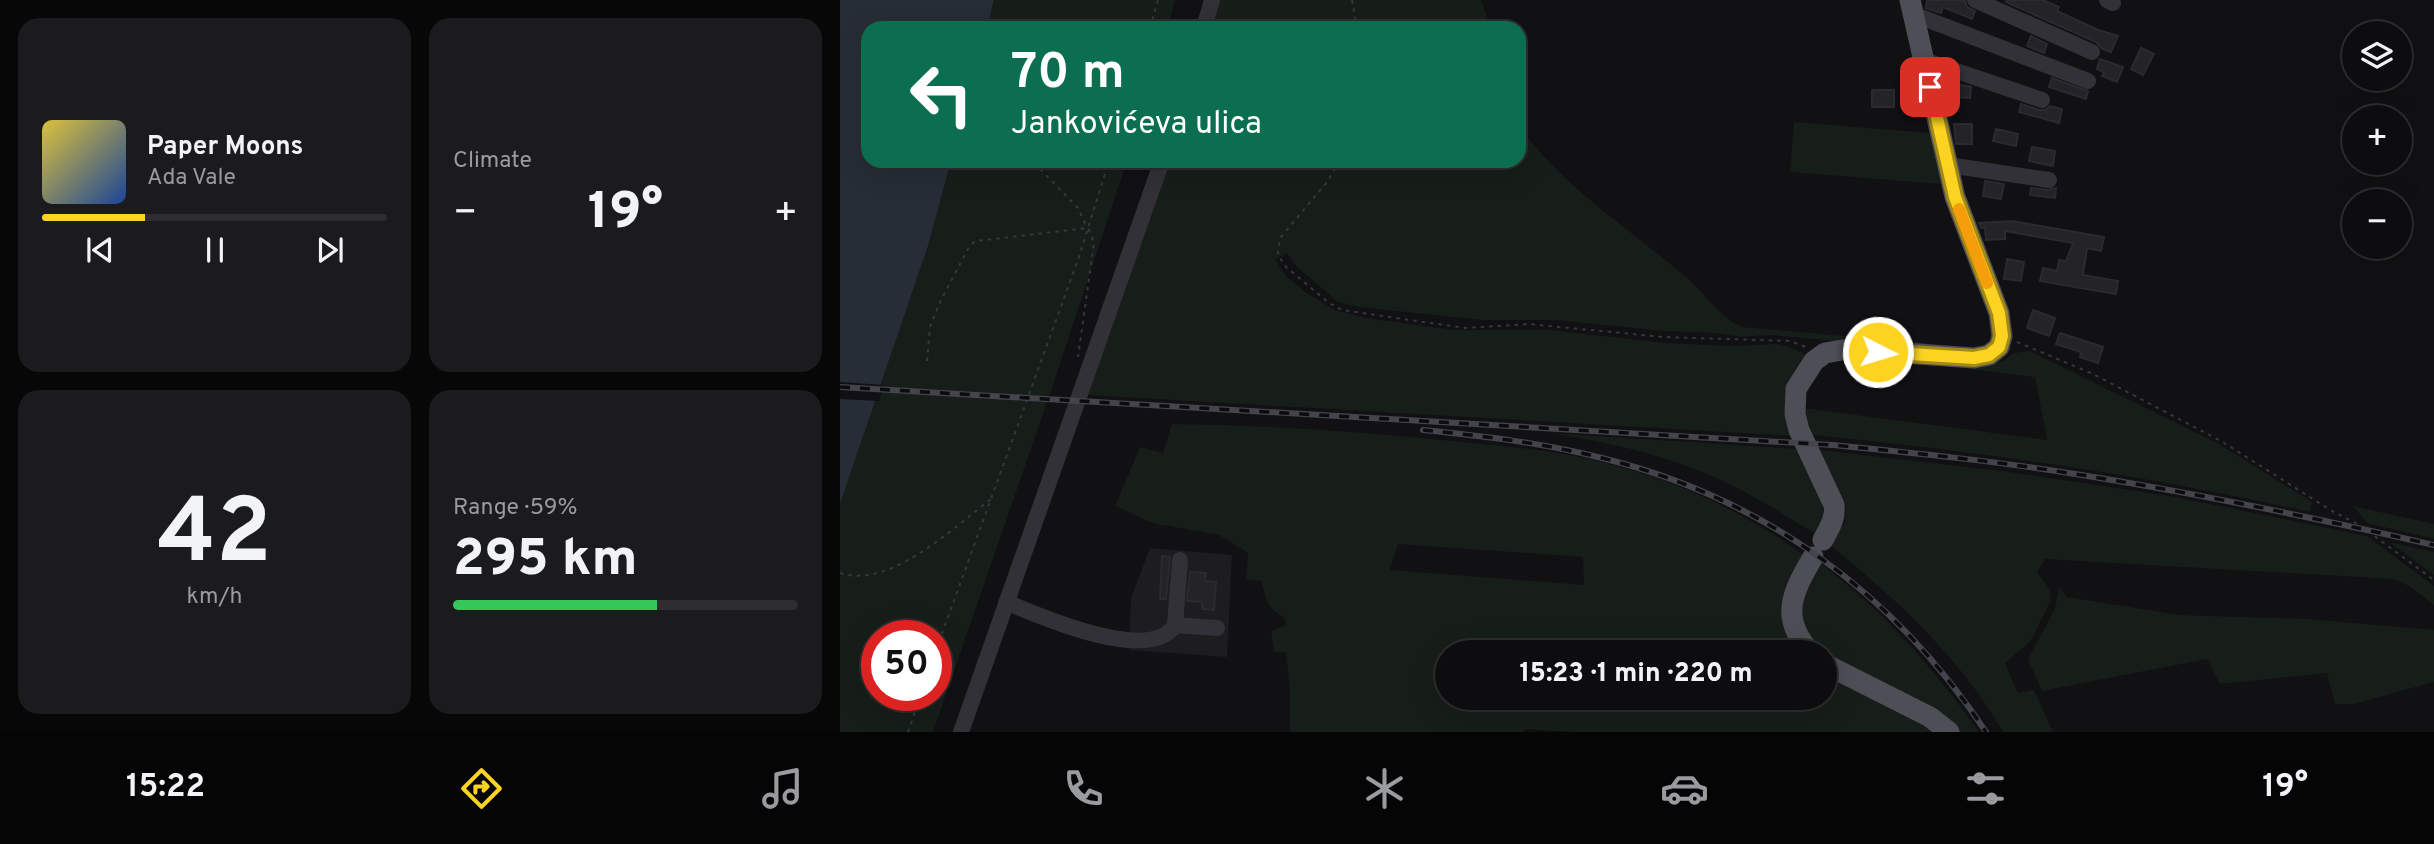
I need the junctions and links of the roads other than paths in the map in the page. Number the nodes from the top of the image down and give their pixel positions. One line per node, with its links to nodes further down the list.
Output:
1 (1212, 0): 4 (street)
2 (1975, 0): 5 (street)
3 (1911, 7): 6 (main road); 7 (street)
4 (1206, 21)
5 (2092, 52)
6 (1924, 60): 8 (street); 9 (main road)
7 (2088, 81)
8 (2042, 100)
9 (1948, 165): 11 (street); 16 (main road)
10 (1160, 168): 13 (street)
11 (2049, 180)
12 (1180, 559): 14 (street)
13 (1006, 602): 14 (street); 18 (street)
14 (1175, 625): 15 (street)
15 (1217, 628)
16 (1801, 640)
17 (1837, 670): 19 (main road)
18 (961, 732)
19 (1949, 732)

